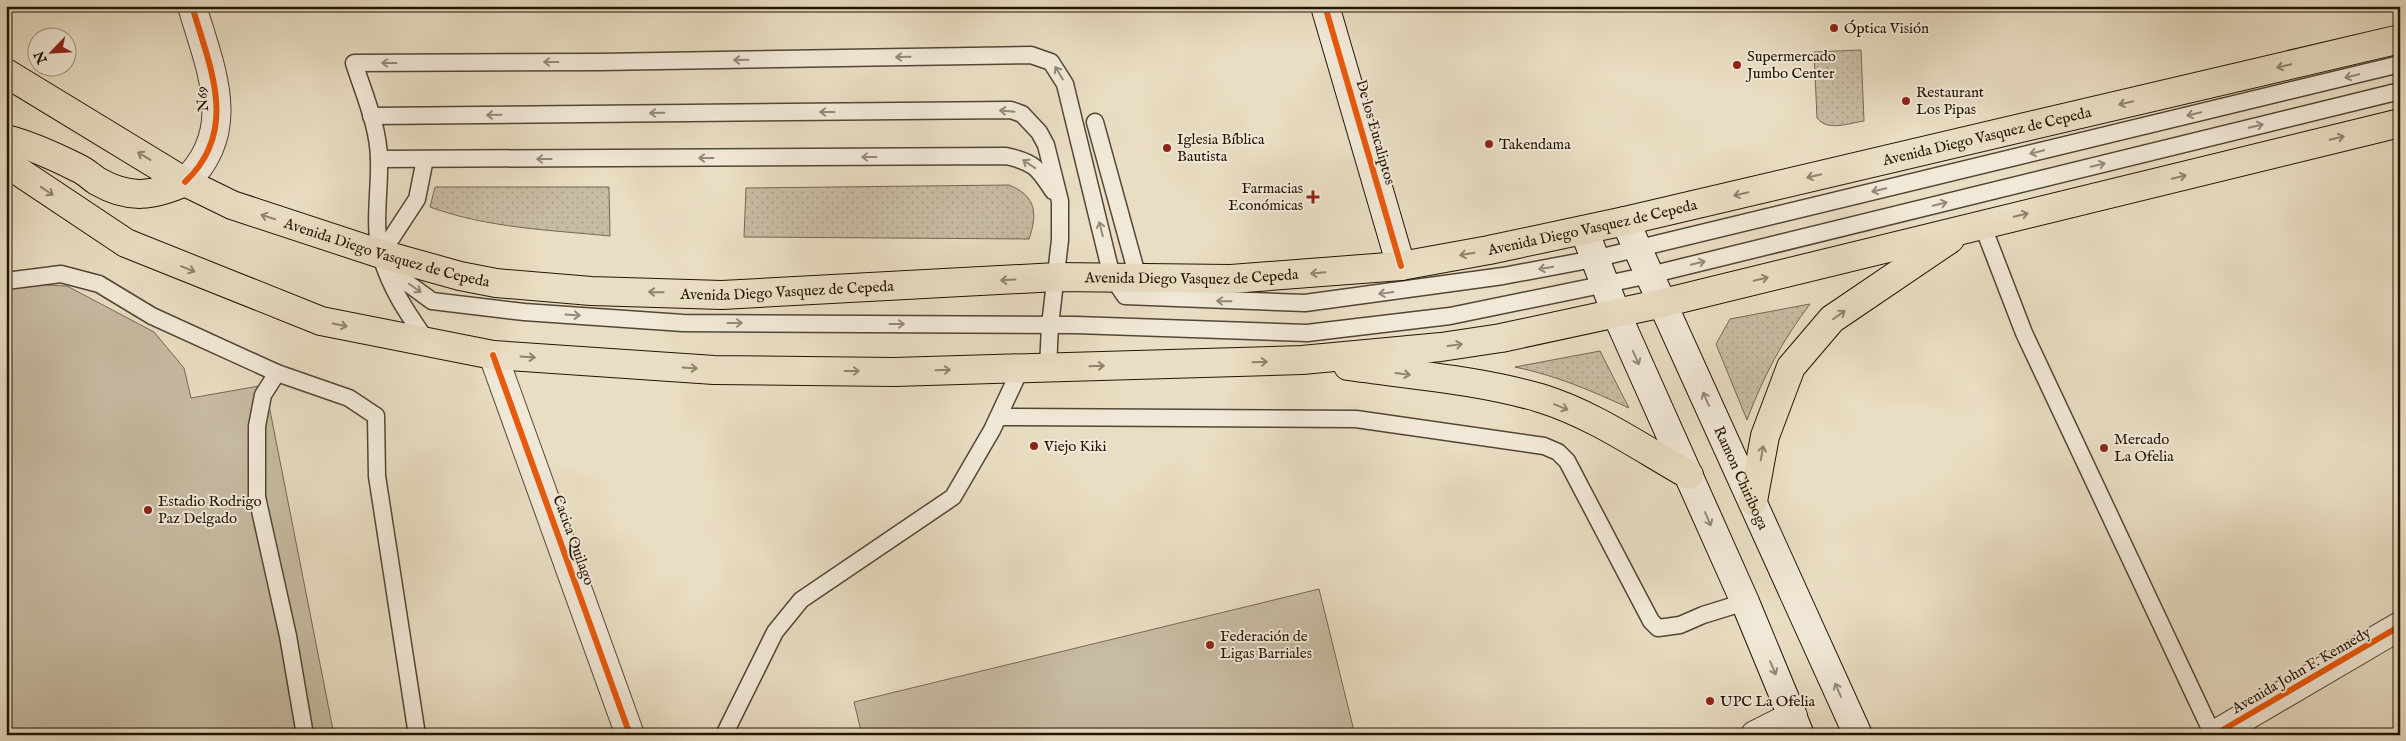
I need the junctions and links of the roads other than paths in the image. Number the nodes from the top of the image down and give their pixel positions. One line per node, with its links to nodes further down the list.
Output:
1 (192, 6): 14 (street, N69)
2 (1325, 6): 21 (street, De los Eucaliptos)
3 (2400, 39): 16 (main road, Avenida Diego Vasquez de Cepeda, one-way to 16)
4 (2400, 64): 19 (lane, one-way to 19)
5 (6, 73): 14 (main road, Avenida Diego Vasquez de Cepeda, one-way to 5)
6 (2400, 91): 23 (lane, one-way to 6)
7 (371, 116): 11 (lane); 15 (lane, one-way to 7); 25 (lane, one-way to 7)
8 (1095, 122): 26 (lane)
9 (2400, 123): 17 (main road, one-way to 9)
10 (6, 139): 14 (main road)
11 (379, 159): 12 (lane); 20 (lane)
12 (425, 159): 15 (lane, one-way to 12); 20 (lane)
13 (6, 164): 31 (main road, one-way to 31)
14 (185, 182): 20 (main road, Avenida Diego Vasquez de Cepeda, one-way to 14)
15 (1060, 201): 24 (lane)
16 (1625, 221): 18 (main road, Avenida Diego Vasquez de Cepeda); 19 (street, Ramon Chiriboga)
17 (1974, 226): 28 (main road, one-way to 17); 39 (main road, one-way to 17); 43 (lane)
18 (1584, 230): 21 (main road, Avenida Diego Vasquez de Cepeda, one-way to 21); 22 (street)
19 (1638, 249): 22 (lane); 23 (street, Ramon Chiriboga)
20 (381, 254): 24 (main road, Avenida Diego Vasquez de Cepeda, one-way to 20); 30 (lane, one-way to 30); 31 (lane)
21 (1401, 266): 26 (main road, Avenida Diego Vasquez de Cepeda, one-way to 26)
22 (1599, 272): 23 (lane); 25 (lane, one-way to 25); 29 (street); 30 (lane)
23 (1650, 275): 28 (street, Ramon Chiriboga)
24 (1057, 277): 25 (main road, Avenida Diego Vasquez de Cepeda); 30 (lane)
25 (1112, 277): 26 (main road, Avenida Diego Vasquez de Cepeda)
26 (1138, 278)
27 (6, 281): 36 (lane)
28 (1663, 303): 29 (main road); 39 (street, Ramon Chiriboga, one-way to 28)
29 (1616, 313): 33 (main road, one-way to 29); 38 (street, one-way to 38)
30 (1050, 325): 35 (lane)
31 (428, 343): 32 (main road)
32 (493, 355): 34 (main road, one-way to 34); 46 (street, Cacica Quilago)
33 (1302, 360): 35 (main road, one-way to 33); 38 (main road, one-way to 38)
34 (1021, 368): 35 (main road); 37 (lane)
35 (1048, 368)
36 (277, 373): 44 (lane); 45 (lane)
37 (998, 417): 40 (lane); 47 (lane)
38 (1689, 475): 40 (street, one-way to 40)
39 (1753, 501): 49 (street, Ramon Chiriboga, one-way to 39)
40 (1745, 602): 42 (street, one-way to 42)
41 (2400, 626): 43 (street, Avenida John F. Kennedy)
42 (1797, 725): 48 (street)
43 (2226, 732)
44 (305, 735)
45 (417, 735)
46 (630, 735)
47 (724, 735)
48 (1755, 735)
49 (1858, 735)

